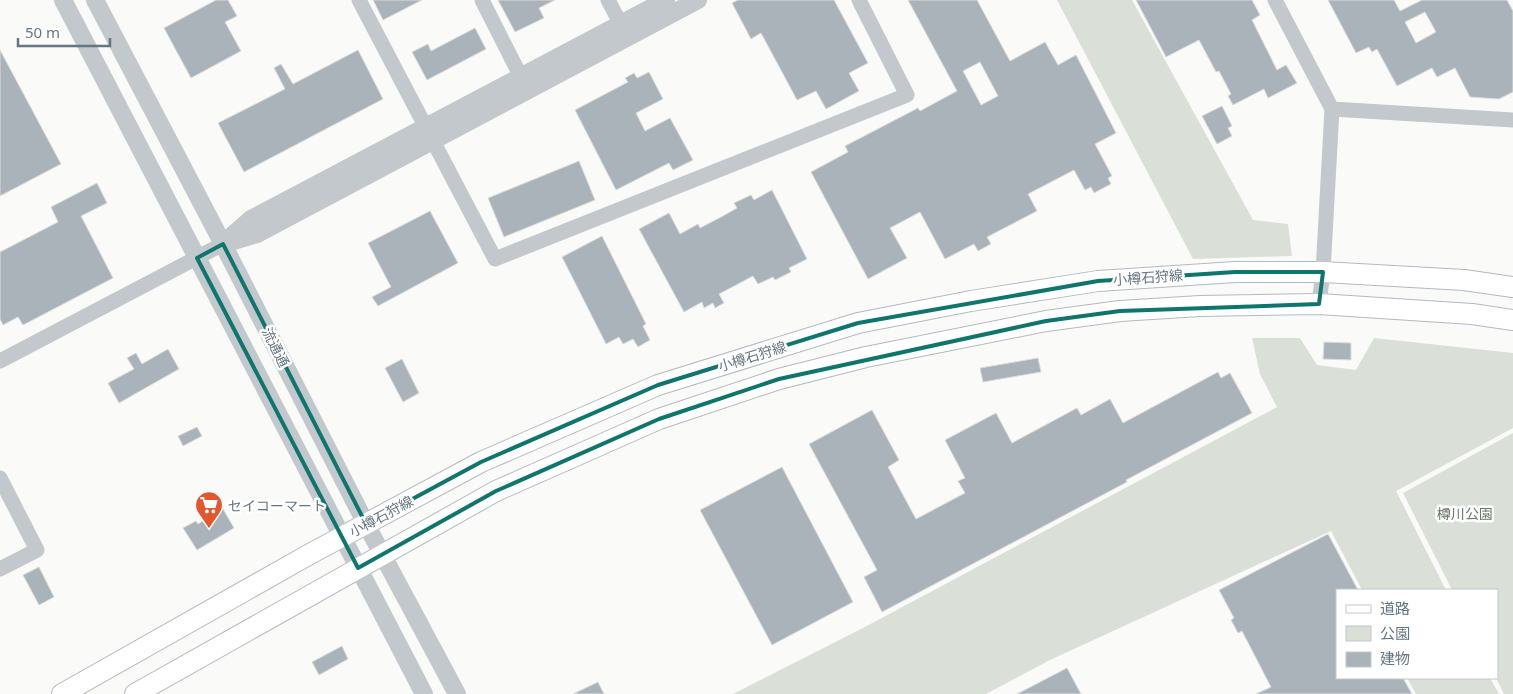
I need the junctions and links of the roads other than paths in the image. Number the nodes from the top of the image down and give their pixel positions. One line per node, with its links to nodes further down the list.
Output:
1 (63, 0): 16 (street, 流通通)
2 (95, 0): 15 (street, 流通通)
3 (360, 0): 14 (street)
4 (482, 0): 11 (street)
5 (608, 0): 10 (street)
6 (666, 0): 10 (street)
7 (698, 0): 10 (street)
8 (859, 0): 14 (street)
9 (1275, 0): 12 (street)
10 (624, 31): 11 (street)
11 (524, 84): 14 (street)
12 (1332, 109): 13 (street); 17 (street)
13 (1513, 120)
14 (429, 134): 15 (street)
15 (223, 244): 16 (street); 23 (street, 流通通)
16 (197, 258): 21 (street); 24 (street, 流通通)
17 (1323, 272): 18 (main road, 小樽石狩線); 19 (street); 23 (main road, 小樽石狩線)
18 (1513, 287)
19 (1319, 304): 20 (main road); 25 (main road)
20 (1513, 320)
21 (0, 361)
22 (0, 478): 27 (street)
23 (366, 524): 24 (main road, 小樽石狩線); 25 (street, 流通通)
24 (343, 536): 26 (street, 流通通); 28 (main road, 小樽石狩線)
25 (383, 554): 26 (main road); 31 (street, 流通通)
26 (358, 568): 29 (main road); 30 (street, 流通通)
27 (0, 569)
28 (62, 694)
29 (135, 694)
30 (424, 694)
31 (456, 694)

